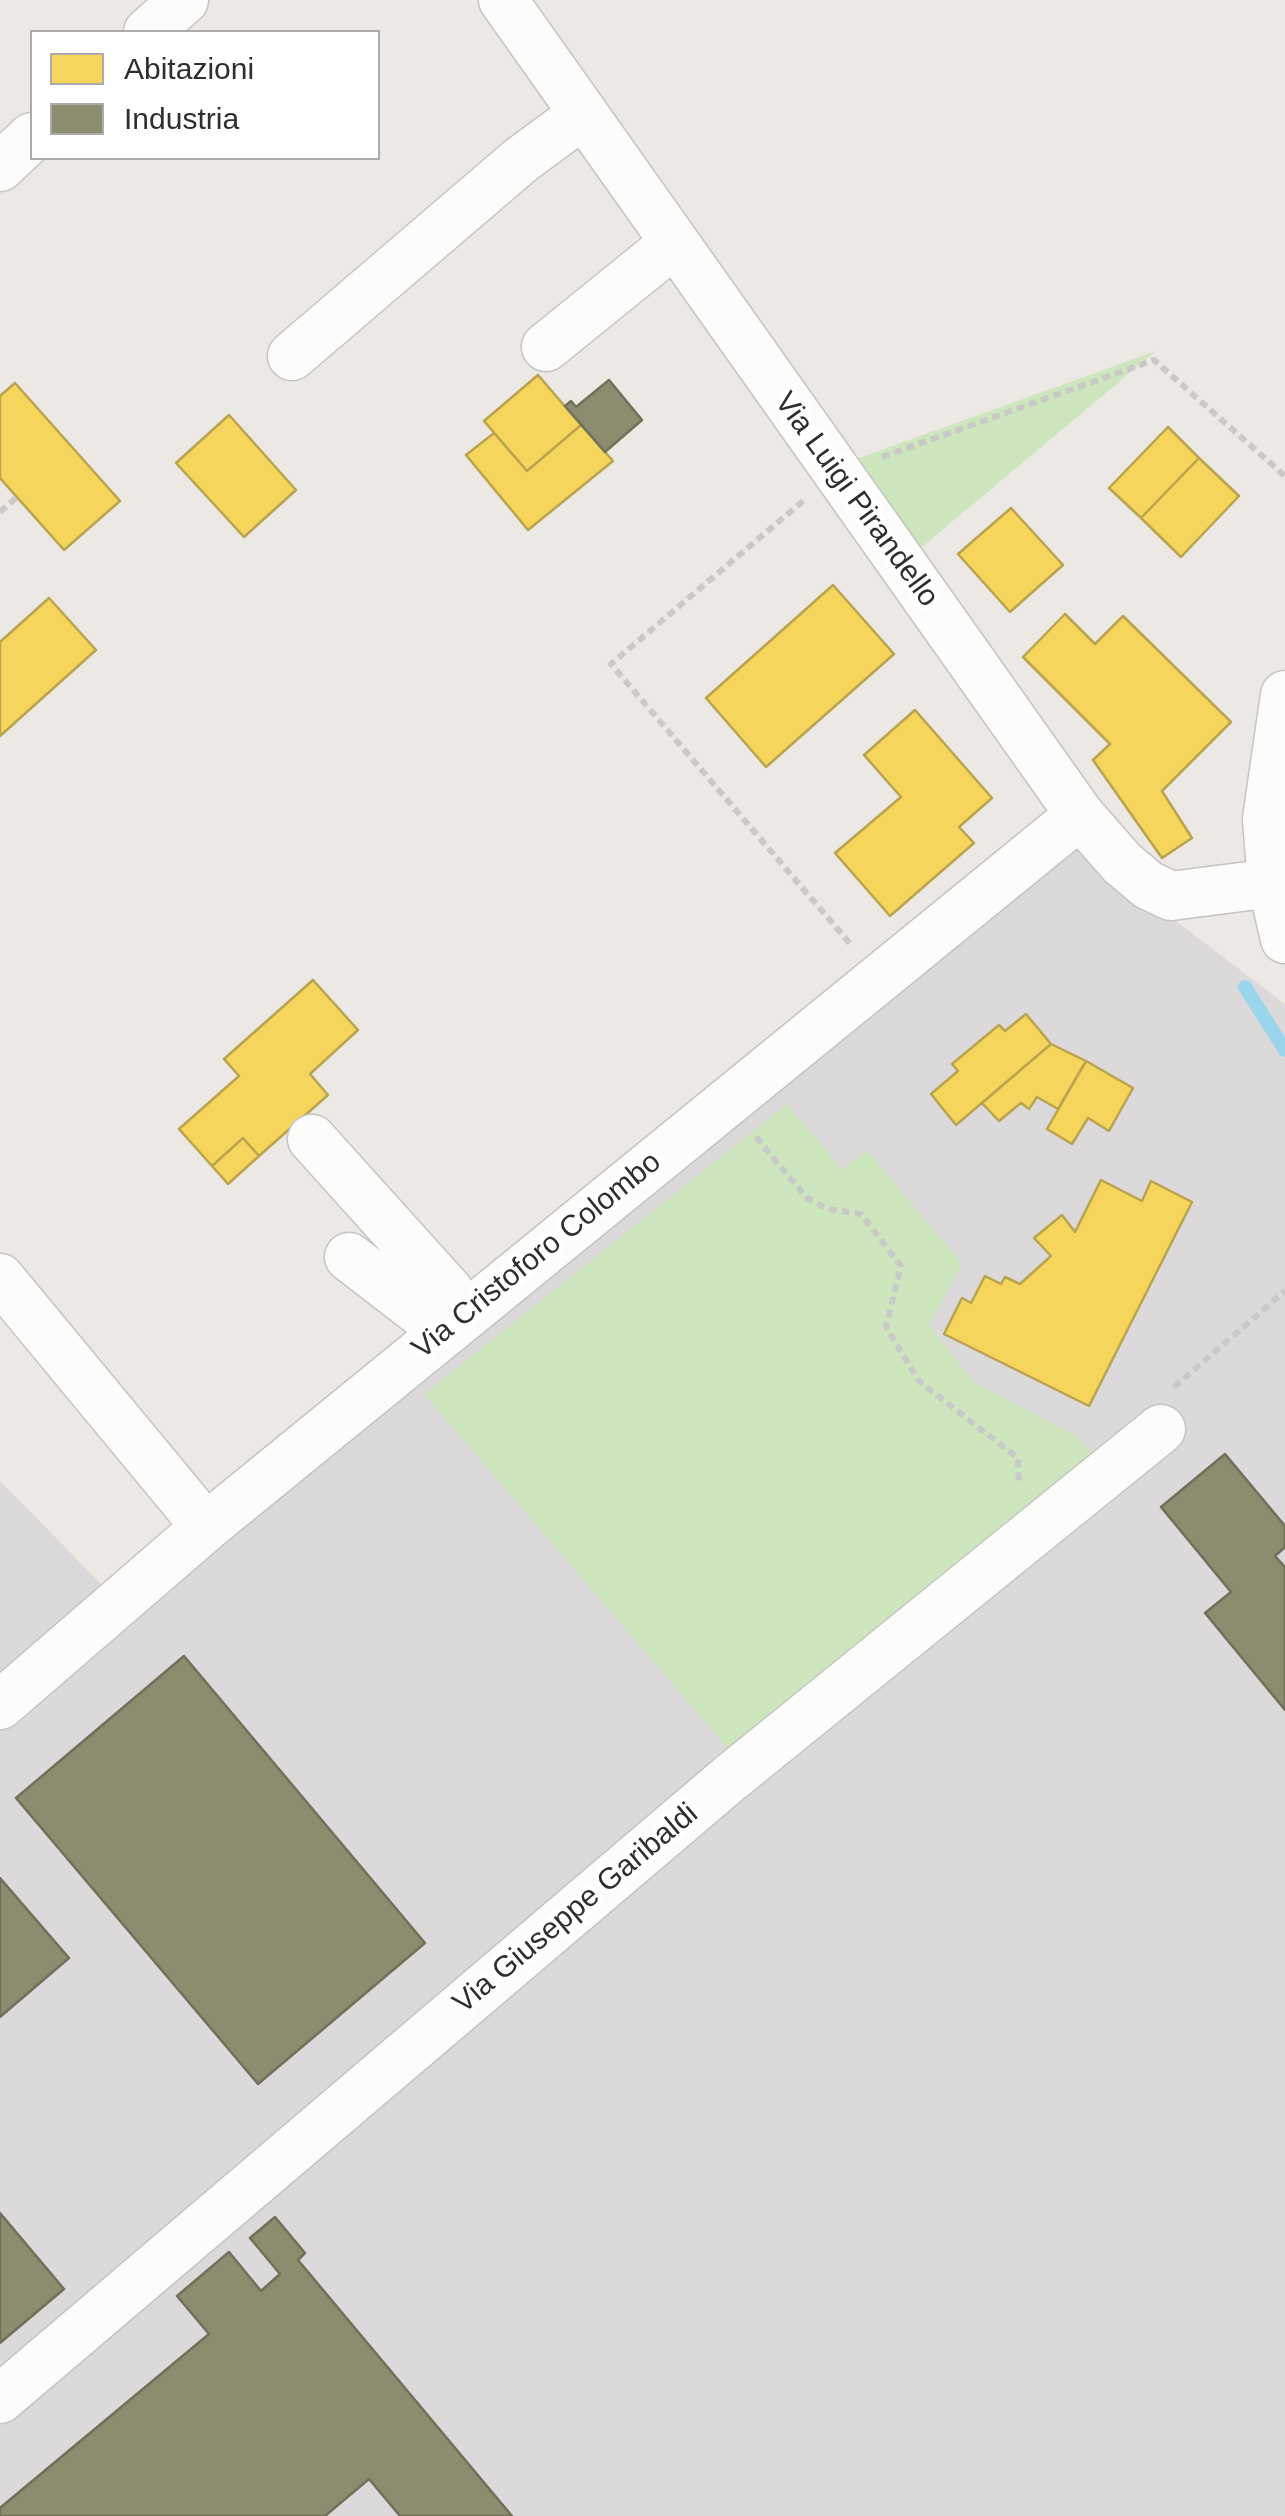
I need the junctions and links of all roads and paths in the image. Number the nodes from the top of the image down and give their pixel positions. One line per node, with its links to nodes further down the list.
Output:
1 (184, 0): 3 (street)
2 (503, 0): 4 (street, Via Luigi Pirandello)
3 (150, 30)
4 (582, 115): 7 (street, Via Luigi Pirandello); 9 (street)
5 (30, 140): 6 (street)
6 (0, 167)
7 (672, 244): 8 (street); 16 (street, Via Luigi Pirandello)
8 (546, 347)
9 (292, 356)
10 (867, 463): 11 (path)
11 (1285, 476)
12 (816, 491): 19 (path)
13 (17, 497): 14 (path)
14 (0, 512)
15 (1285, 696): 17 (street)
16 (1080, 816): 17 (street, Via Luigi Pirandello); 20 (street, Via Cristoforo Colombo)
17 (1272, 882): 18 (street)
18 (1285, 940)
19 (839, 962)
20 (729, 1099): 25 (path); 26 (street, Via Cristoforo Colombo)
21 (312, 1139): 22 (street)
22 (350, 1257)
23 (0, 1278): 26 (street)
24 (1161, 1429): 28 (street, Via Giuseppe Garibaldi)
25 (1029, 1496)
26 (206, 1527): 27 (street, Via Cristoforo Colombo)
27 (0, 1705)
28 (0, 2399)

